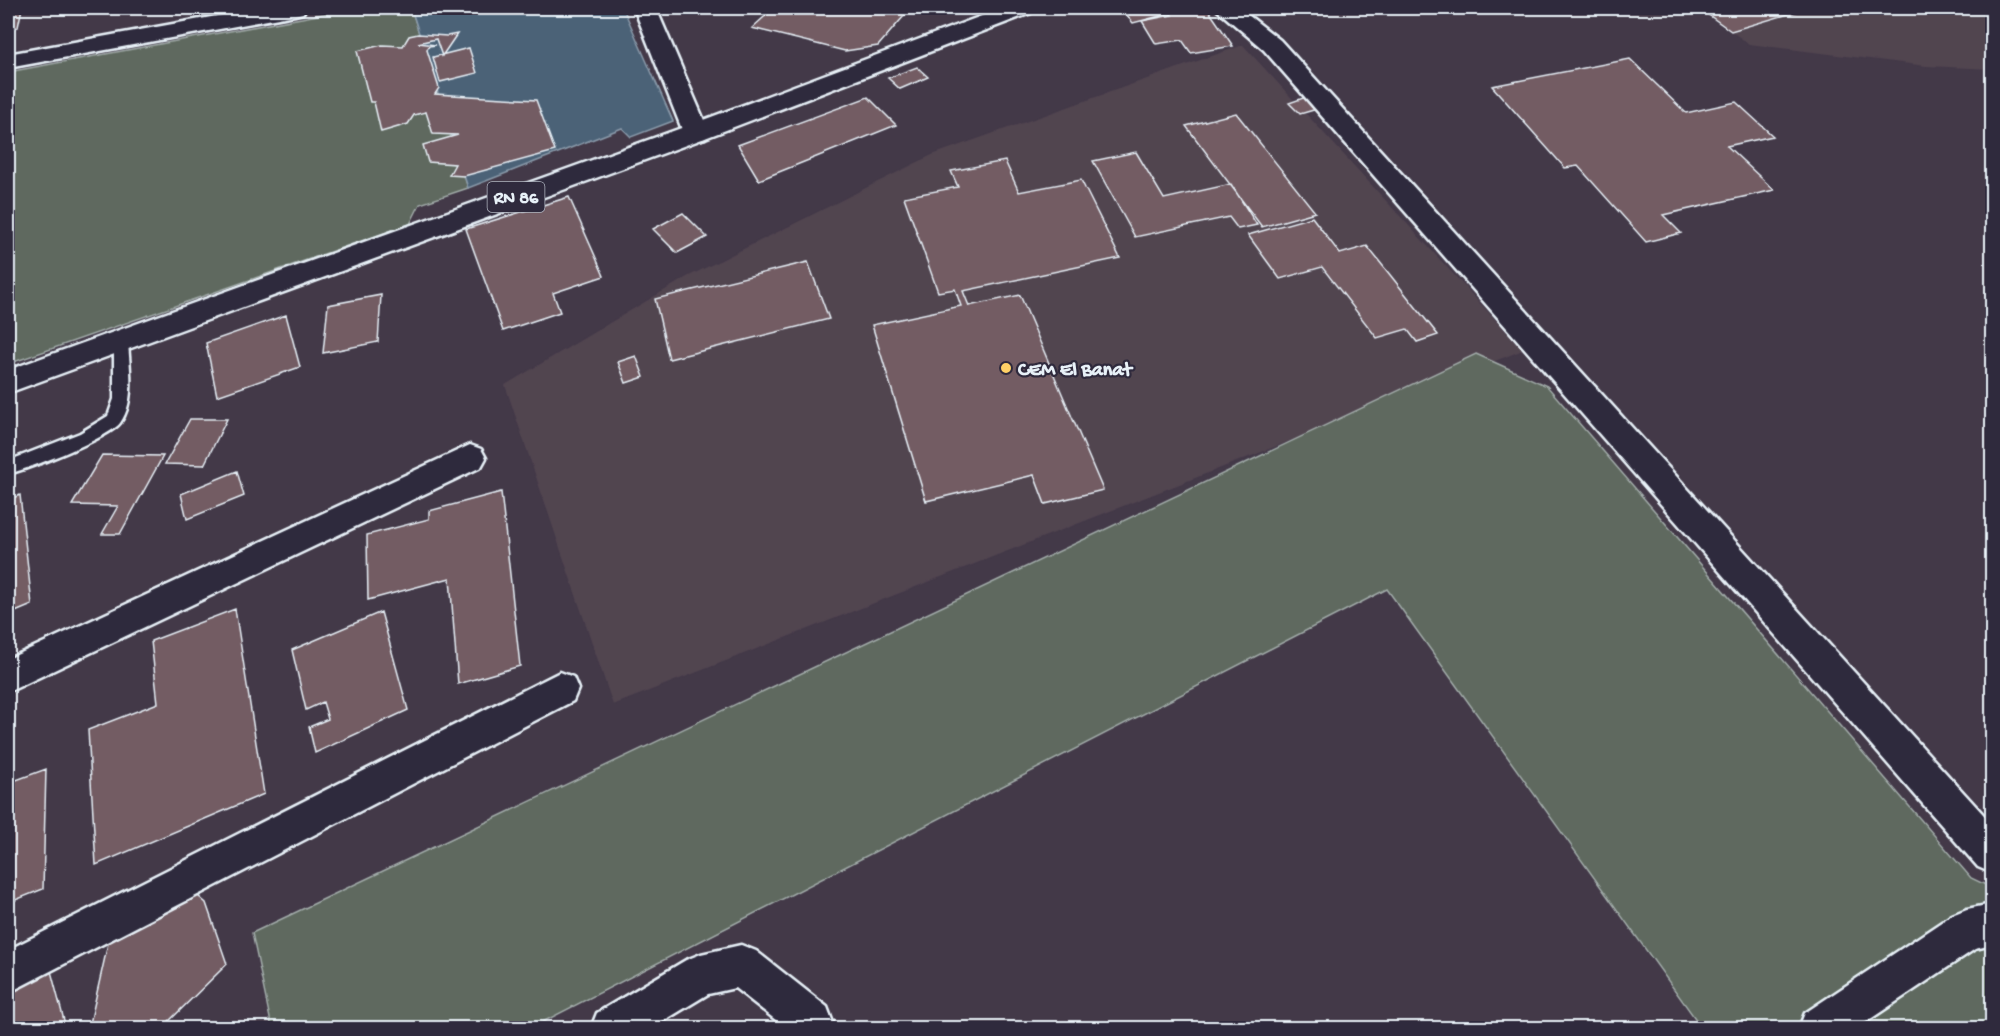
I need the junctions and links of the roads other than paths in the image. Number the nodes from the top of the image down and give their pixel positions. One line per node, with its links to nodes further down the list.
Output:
1 (295, 8): 5 (street)
2 (645, 8): 7 (street)
3 (1023, 8): 7 (street, RN 86)
4 (1226, 8): 14 (street)
5 (206, 16): 6 (street)
6 (8, 61)
7 (696, 132): 8 (street, RN 86)
8 (121, 341): 9 (street, RN 86); 11 (lane)
9 (8, 382)
10 (470, 458): 12 (street)
11 (8, 468)
12 (8, 676)
13 (560, 688): 16 (street)
14 (1992, 853)
15 (1992, 925): 19 (street)
16 (8, 972)
17 (612, 1029): 18 (street)
18 (814, 1029)
19 (1820, 1029)

